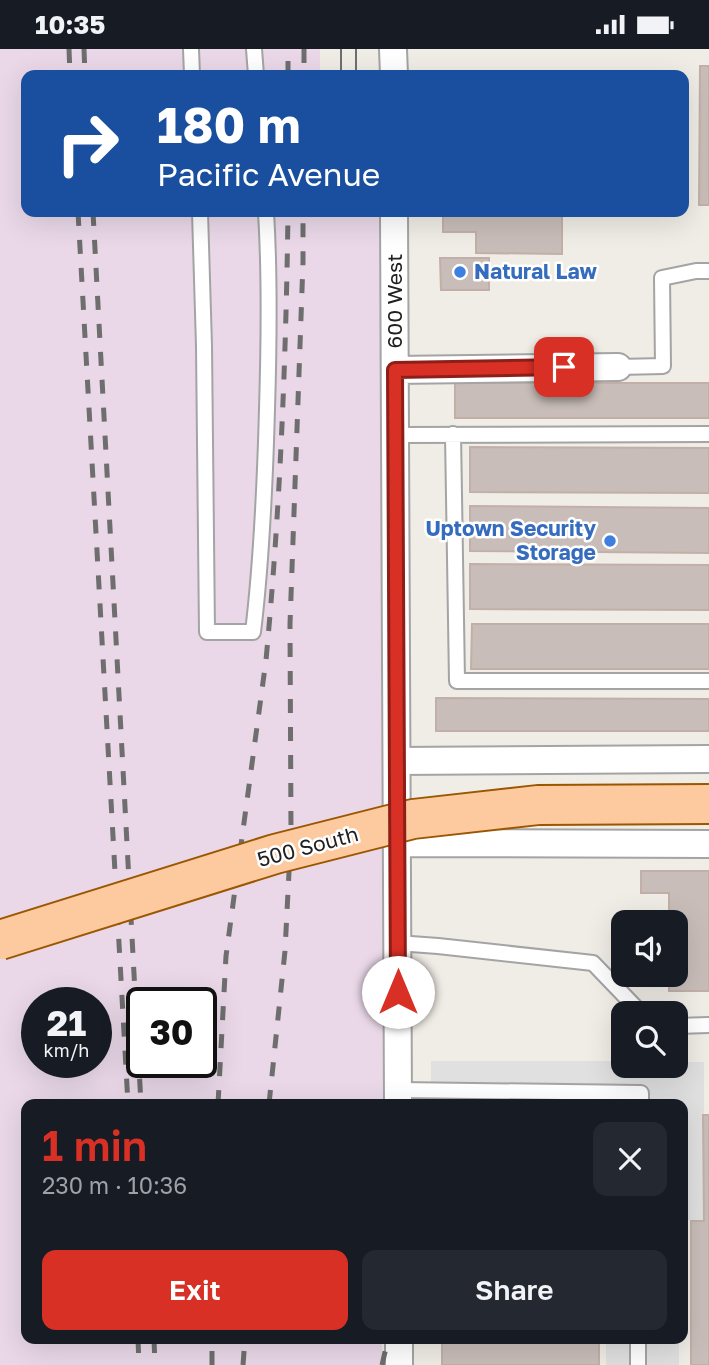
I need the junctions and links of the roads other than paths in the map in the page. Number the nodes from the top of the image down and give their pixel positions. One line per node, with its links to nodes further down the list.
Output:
1 (191, 49): 4 (lane)
2 (254, 49): 5 (lane)
3 (393, 49): 6 (street)
4 (192, 70)
5 (256, 70)
6 (394, 70)
7 (200, 217): 8 (lane)
8 (266, 217)
9 (394, 217): 12 (street, 600 West)
10 (709, 271): 11 (lane)
11 (618, 367): 12 (street)
12 (395, 370): 15 (street, 600 West)
13 (453, 434): 14 (lane); 15 (lane); 16 (lane)
14 (709, 434)
15 (395, 435): 18 (street, 600 West)
16 (709, 681)
17 (709, 759): 18 (street)
18 (397, 761): 20 (street, 600 West)
19 (709, 804): 22 (main road, 500 South, bridge)
20 (397, 843): 21 (street); 23 (street, 600 West)
21 (709, 844)
22 (0, 940)
23 (397, 943): 24 (lane); 27 (street, 600 West)
24 (629, 1001)
25 (709, 1024): 26 (lane)
26 (688, 1025)
27 (398, 1097): 28 (lane)
28 (641, 1099)
29 (399, 1344): 31 (street)
30 (639, 1344): 32 (lane)
31 (399, 1365)
32 (638, 1365)

